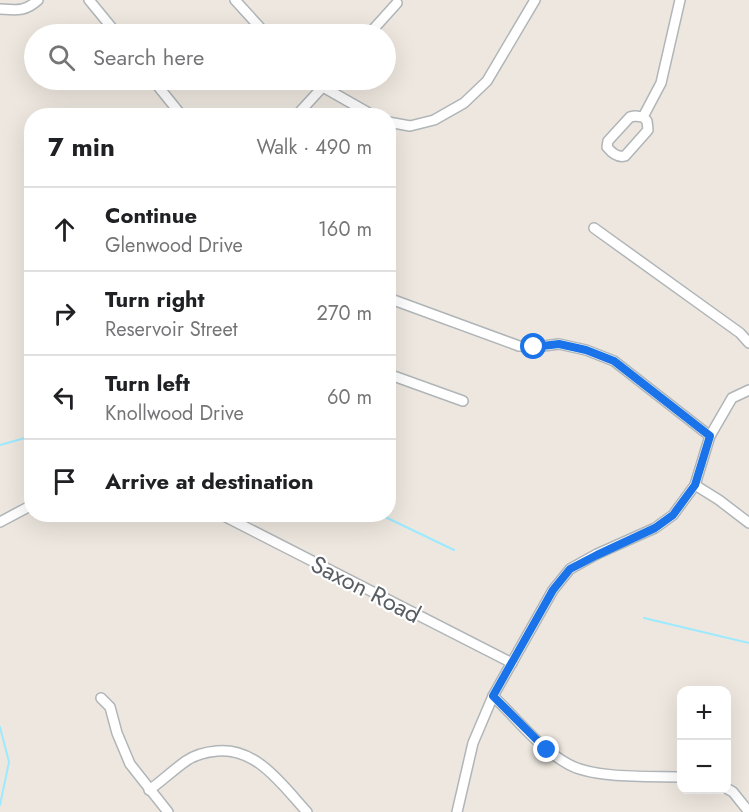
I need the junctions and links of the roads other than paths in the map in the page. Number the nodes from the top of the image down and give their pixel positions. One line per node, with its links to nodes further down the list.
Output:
1 (38, 0): 7 (street)
2 (89, 0): 8 (street)
3 (536, 0): 18 (street)
4 (680, 0): 17 (street)
5 (237, 3): 9 (street)
6 (397, 3): 10 (street)
7 (0, 9)
8 (109, 24)
9 (257, 24)
10 (378, 24)
11 (161, 90): 14 (street)
12 (320, 90): 15 (street)
13 (336, 90): 16 (street)
14 (176, 108)
15 (303, 108)
16 (362, 108)
17 (644, 117): 17 (street)
18 (396, 123)
19 (594, 228): 21 (street)
20 (396, 301): 25 (street)
21 (749, 343)
22 (396, 377): 24 (street)
23 (749, 390): 25 (street)
24 (463, 401)
25 (710, 436): 26 (street)
26 (695, 485): 30 (street); 31 (street)
27 (24, 509): 28 (street)
28 (0, 522)
29 (236, 522): 31 (street, Saxon Road)
30 (749, 523)
31 (512, 663): 32 (street)
32 (493, 696): 34 (street); 39 (street)
33 (100, 698): 35 (street)
34 (677, 777)
35 (149, 790): 37 (street); 38 (street)
36 (731, 790): 40 (street)
37 (168, 812)
38 (307, 812)
39 (457, 812)
40 (749, 812)

